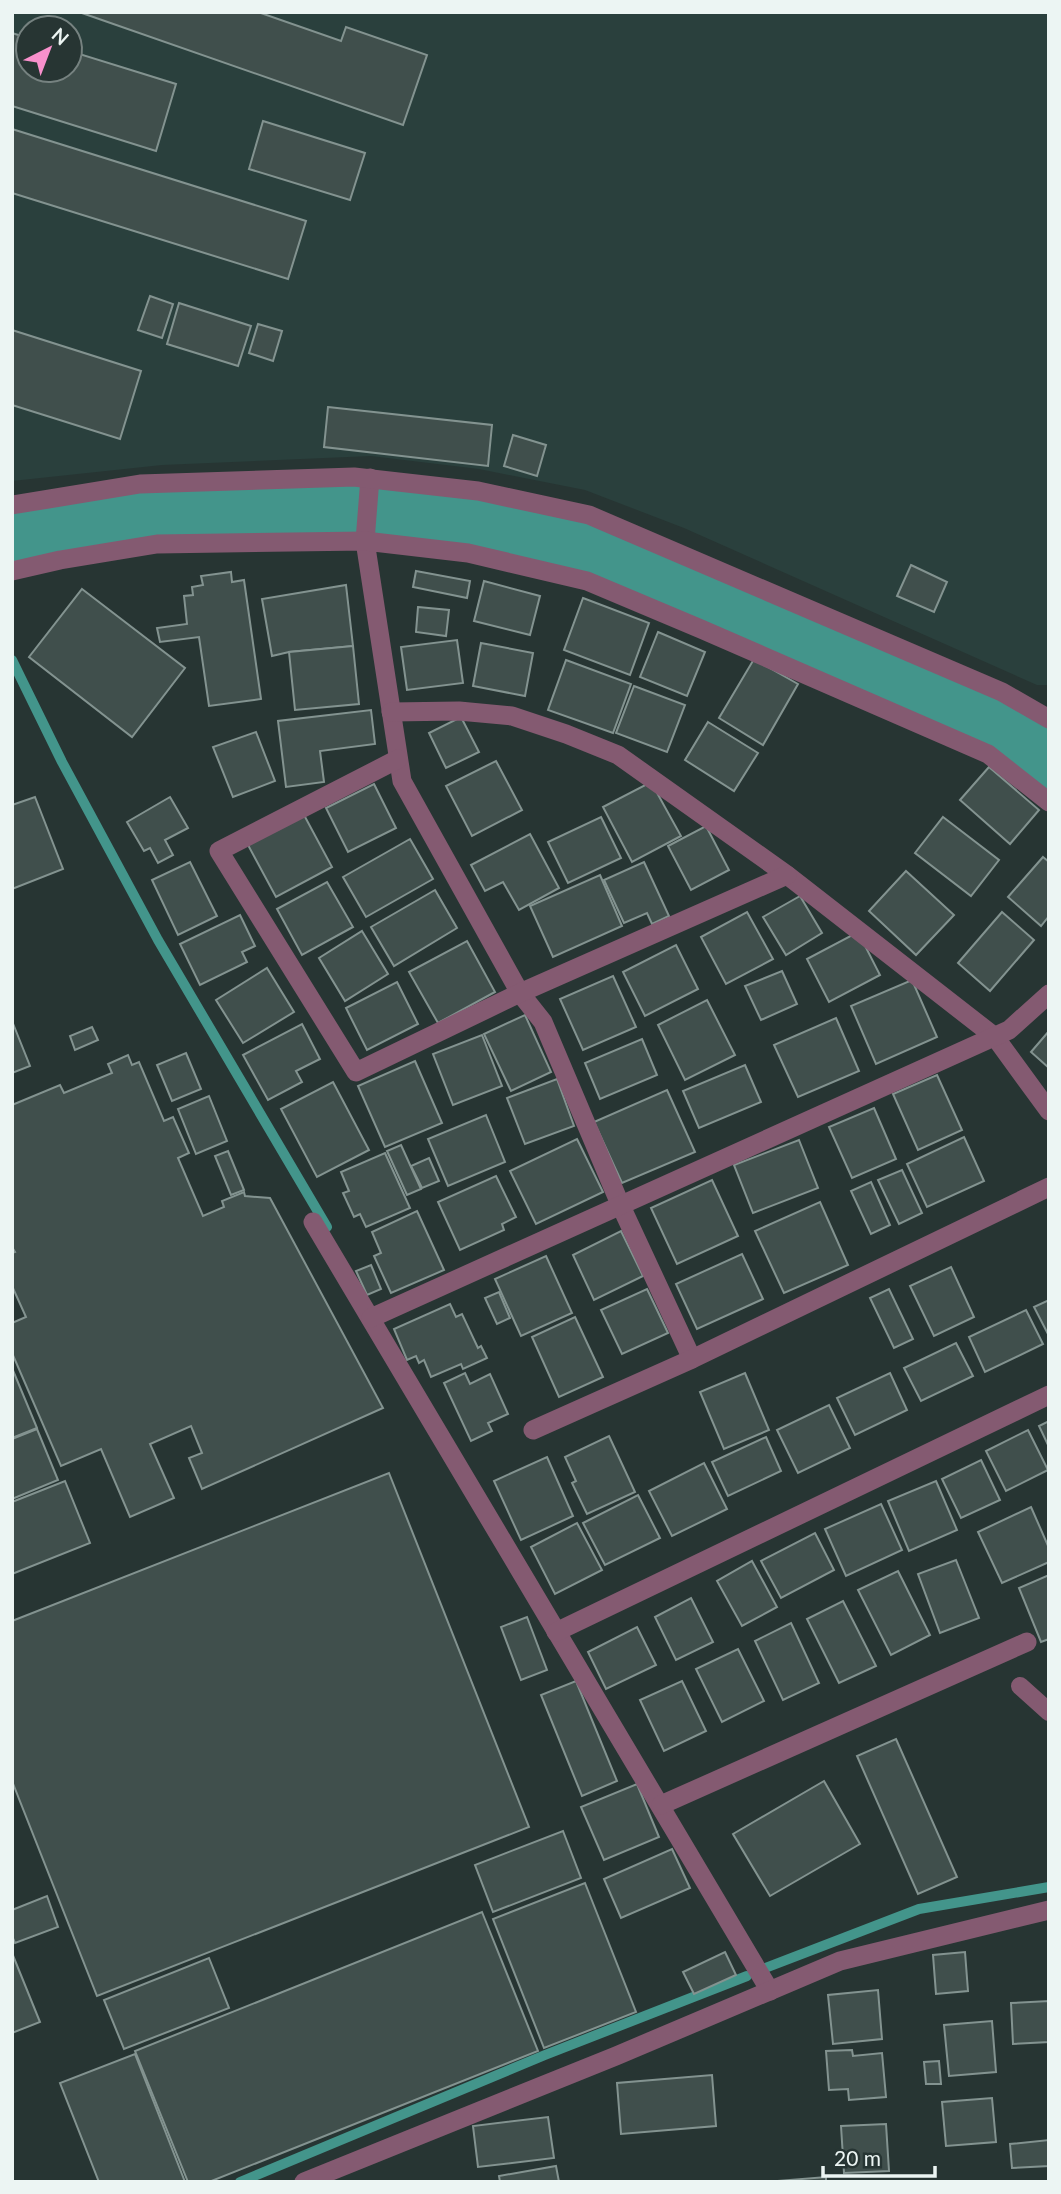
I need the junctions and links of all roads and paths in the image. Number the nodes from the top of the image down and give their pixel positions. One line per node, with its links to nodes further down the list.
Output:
1 (370, 483): 2 (street); 3 (street); 6 (street)
2 (12, 505)
3 (365, 531): 4 (street); 5 (street); 8 (street)
4 (12, 571)
5 (391, 712): 7 (street); 9 (street)
6 (1049, 719)
7 (398, 759): 10 (street); 10 (street)
8 (1049, 802)
9 (787, 875): 10 (street); 12 (street)
10 (520, 993): 15 (street)
11 (1049, 994): 12 (street)
12 (995, 1037): 13 (street); 15 (street)
13 (1049, 1111)
14 (1049, 1187): 18 (street)
15 (620, 1205): 17 (street); 18 (street)
16 (313, 1222): 17 (street)
17 (375, 1317): 21 (street)
18 (692, 1359): 20 (street)
19 (1049, 1395): 21 (street)
20 (533, 1430)
21 (556, 1632): 25 (street)
22 (1027, 1642): 25 (street)
23 (1020, 1686): 24 (lane)
24 (1049, 1712)
25 (661, 1805): 27 (street)
26 (1049, 1910): 27 (street)
27 (770, 1991): 28 (street)
28 (304, 2182)

